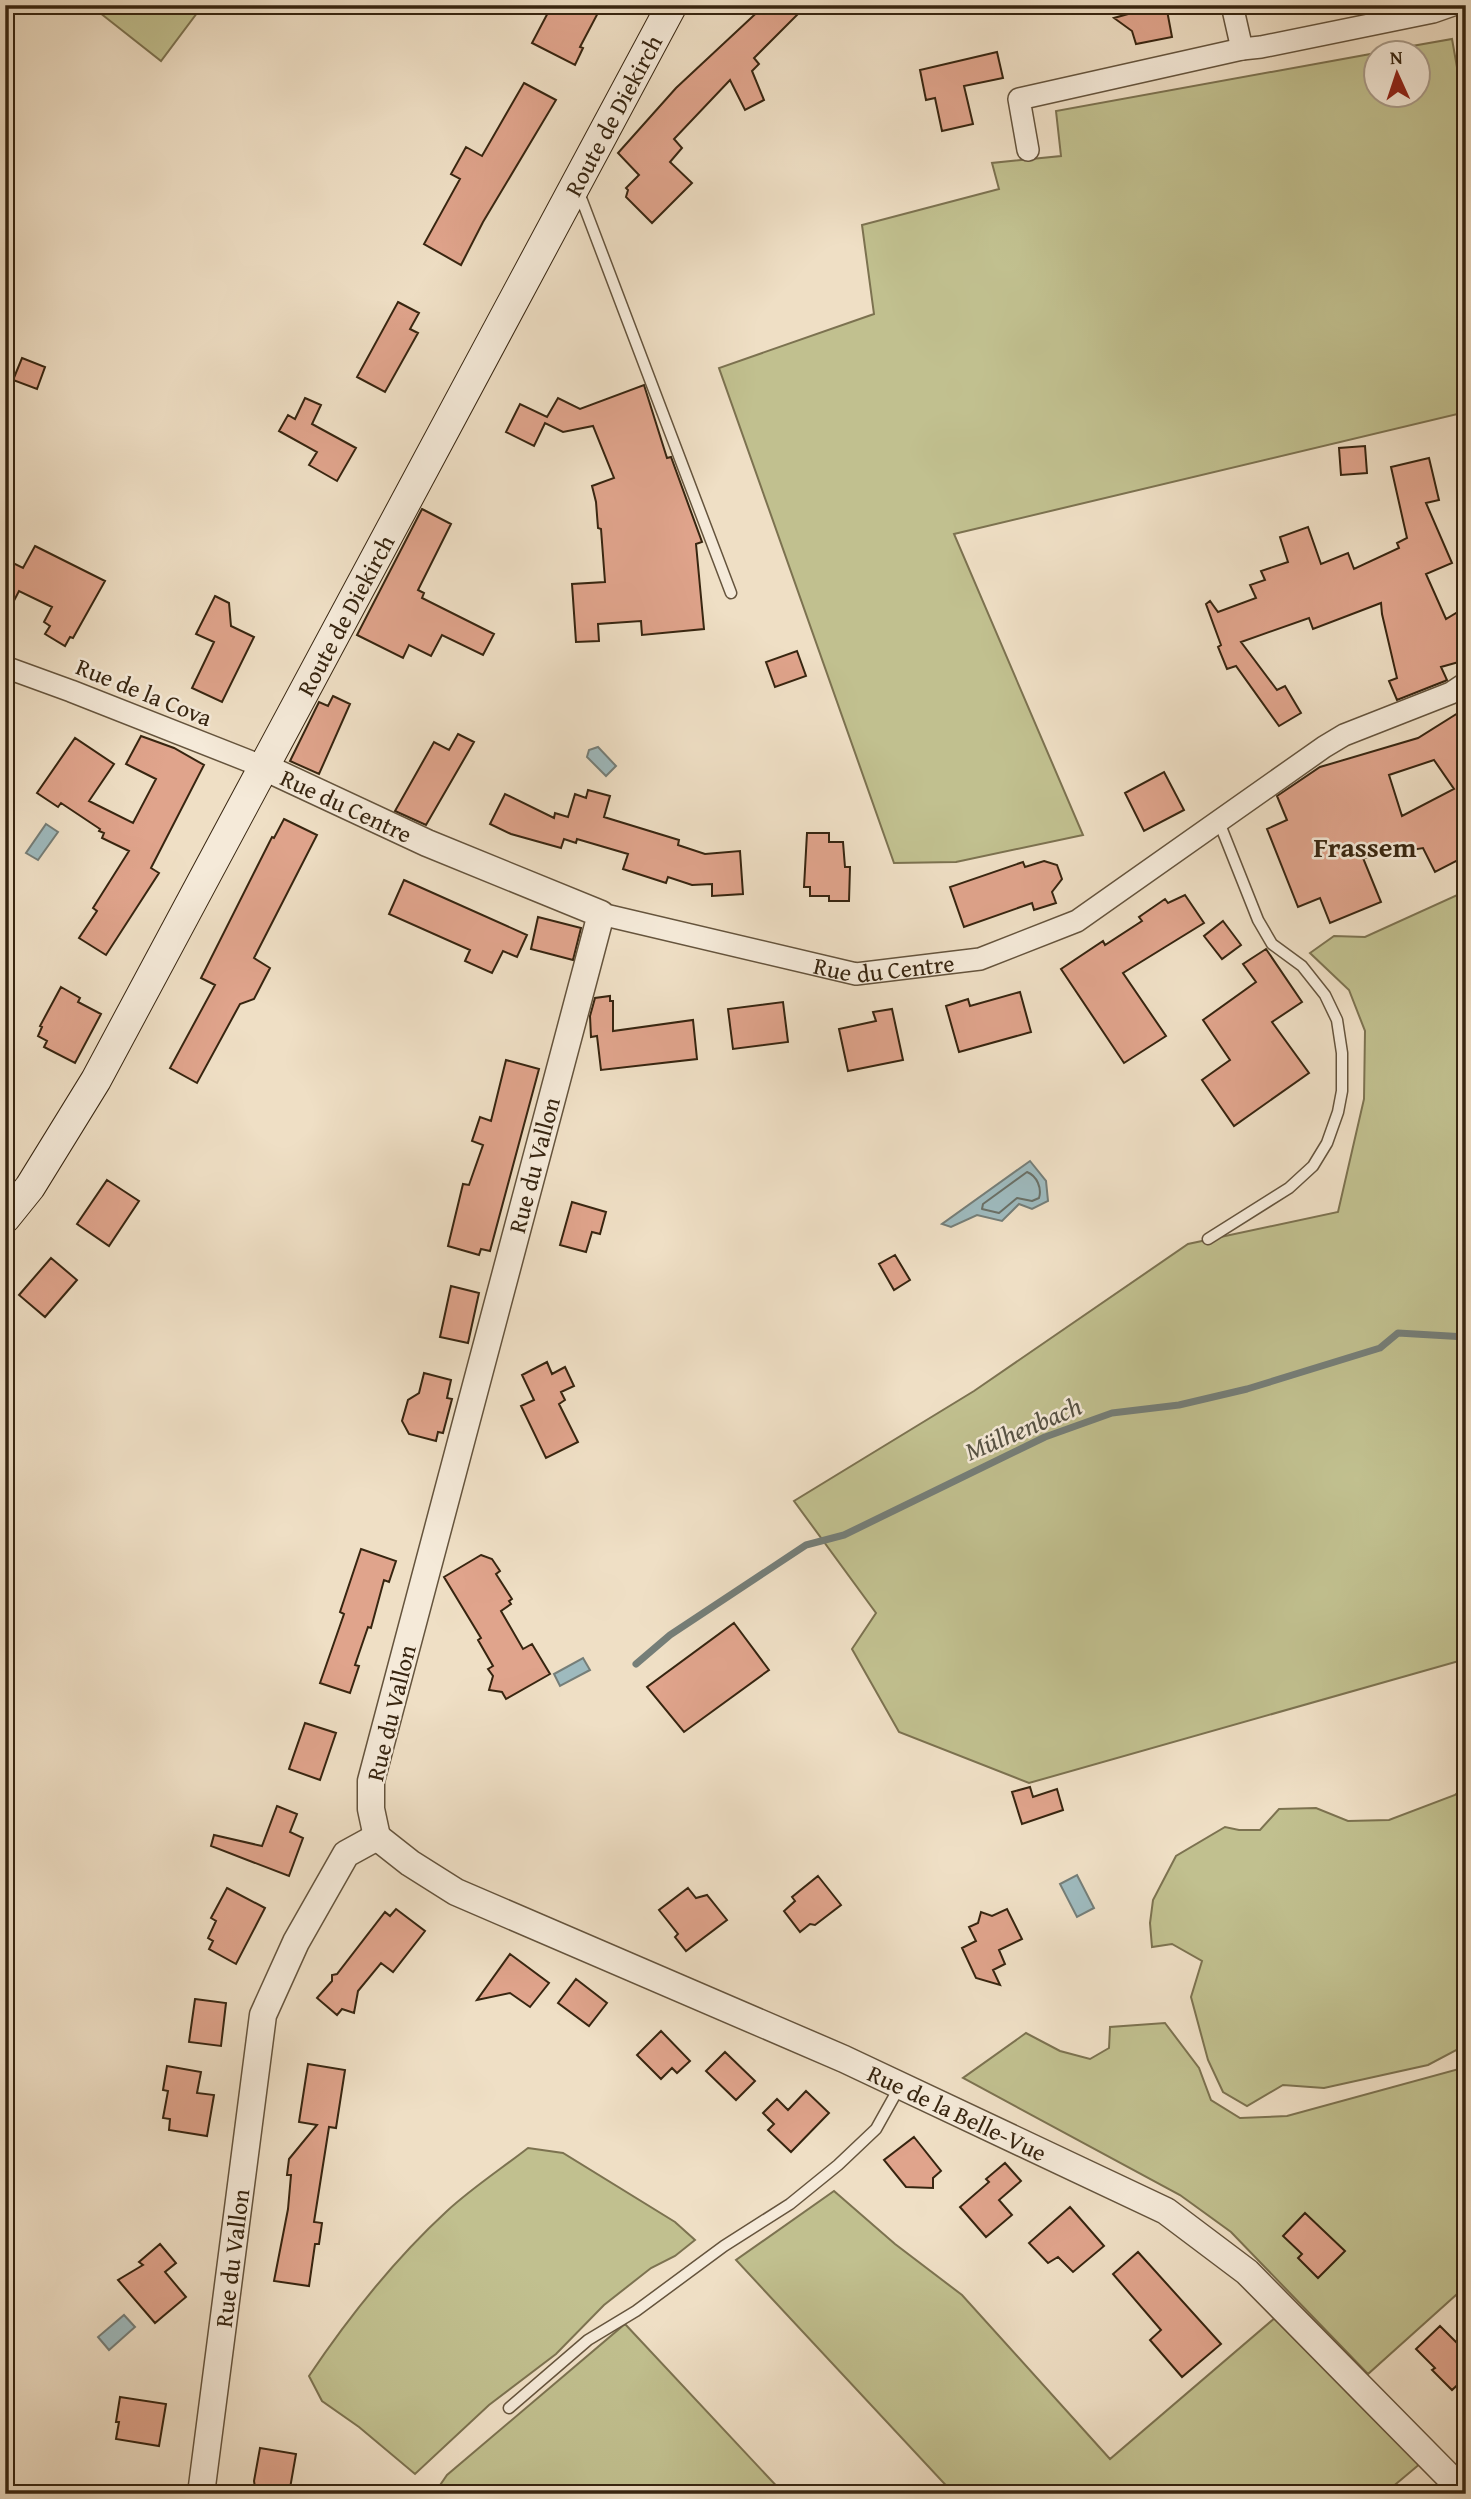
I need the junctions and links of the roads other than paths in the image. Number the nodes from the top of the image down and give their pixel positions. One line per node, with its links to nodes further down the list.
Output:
1 (672, 5): 6 (main road, Route de Diekirch)
2 (1233, 5): 4 (street)
3 (1453, 5): 4 (street)
4 (1242, 49): 5 (street)
5 (1028, 150)
6 (575, 183): 7 (lane); 10 (main road, Route de Diekirch)
7 (731, 593)
8 (5, 667): 10 (street, Rue de la Cova)
9 (1466, 683): 11 (street, Rue du Centre)
10 (264, 767): 12 (street, Rue du Centre); 13 (main road, Route de Diekirch)
11 (1219, 822): 12 (street, Rue du Centre); 14 (lane)
12 (601, 914): 15 (street, Rue du Vallon)
13 (5, 1218)
14 (1208, 1239)
15 (377, 1837): 16 (street, Rue de la Belle-Vue); 18 (street, Rue du Vallon)
16 (900, 2085): 17 (lane); 19 (street, Rue de la Belle-Vue)
17 (509, 2408)
18 (201, 2494)
19 (1466, 2494)

